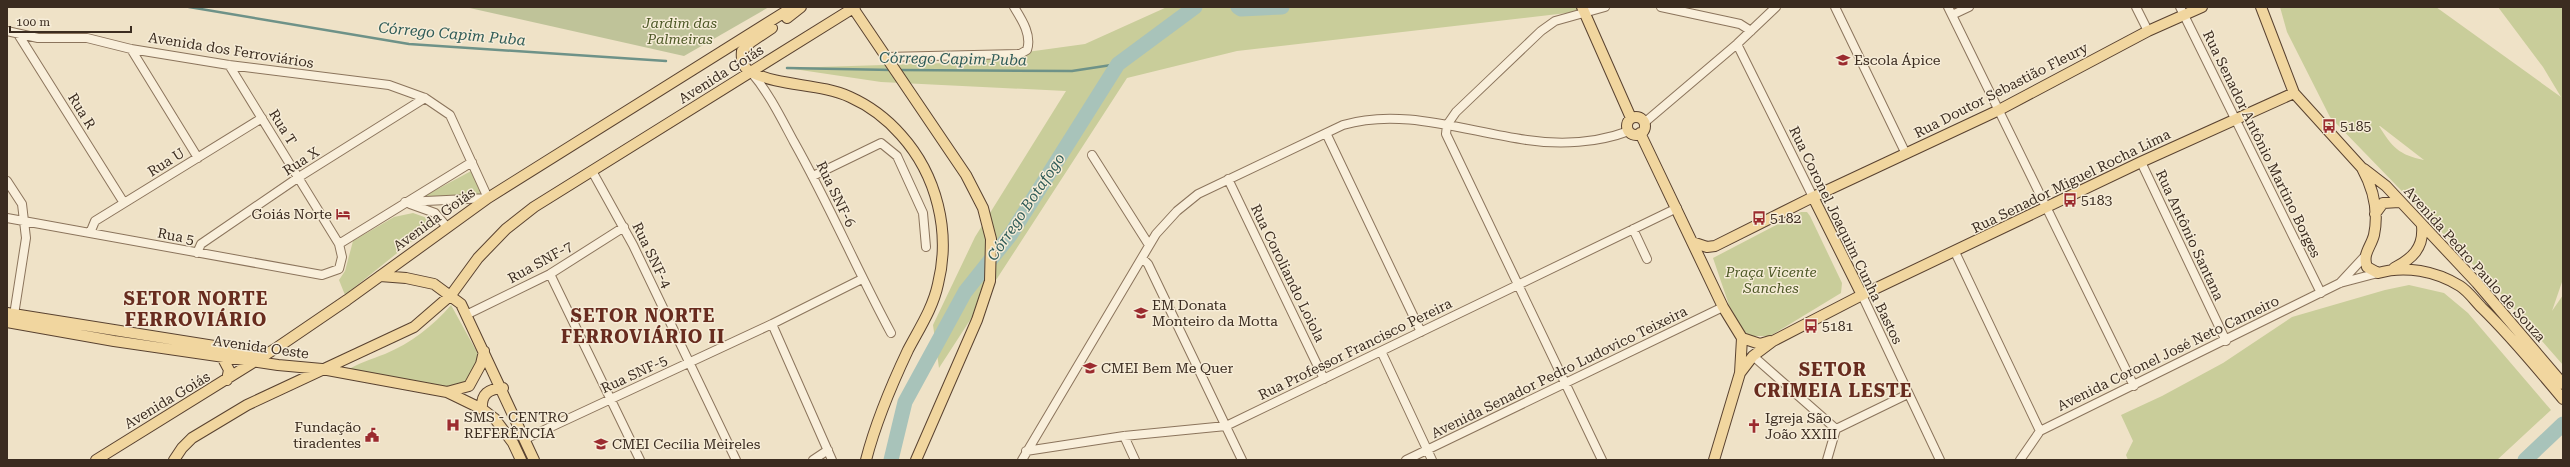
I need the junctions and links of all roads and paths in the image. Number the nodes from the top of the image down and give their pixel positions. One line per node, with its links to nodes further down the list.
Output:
1 (793, 7): 48 (main road, Avenida Goiás)
2 (801, 7): 24 (main road)
3 (1014, 7): 22 (street)
4 (1605, 7): 13 (street)
5 (1661, 7): 17 (street)
6 (1776, 7): 17 (street)
7 (1835, 7): 36 (street)
8 (1969, 7): 14 (street)
9 (2136, 7): 18 (street)
10 (2202, 7): 15 (main road, Rua Doutor Sebastião Fleury)
11 (2261, 7): 25 (main road)
12 (854, 8): 22 (main road); 24 (main road, Avenida Goiás)
13 (1583, 9): 29 (main road); 32 (street)
14 (1950, 11): 27 (street)
15 (2182, 11): 18 (main road, Rua Doutor Sebastião Fleury); 30 (street, Rua Senador Antônio Martino Borges)
16 (7, 31): 19 (street, Avenida dos Ferroviários)
17 (1751, 31): 20 (street)
18 (2148, 31): 27 (main road, Rua Doutor Sebastião Fleury)
19 (18, 34): 21 (street, Avenida dos Ferroviários); 51 (street, Rua R)
20 (1736, 44): 31 (street); 47 (street, Rua Coronel Joaquim Cunha Bastos)
21 (131, 48): 23 (street, Avenida dos Ferroviários); 38 (street)
22 (887, 59): 135 (main road)
23 (229, 65): 26 (street, Avenida dos Ferroviários); 28 (street, Rua T)
24 (750, 72): 42 (main road, Avenida Goiás); 43 (street, Rua SNF-6); 121 (main road)
25 (2294, 93): 30 (main road, Rua Senador Miguel Rocha Lima); 41 (main road)
26 (425, 98): 39 (street, Avenida dos Ferroviários); 44 (street, Rua X)
27 (1999, 110): 36 (main road, Rua Doutor Sebastião Fleury); 54 (street)
28 (262, 118): 38 (street, Rua U); 44 (street, Rua T)
29 (1631, 118): 31 (main road); 33 (main road)
30 (2234, 120): 40 (main road, Rua Senador Miguel Rocha Lima); 83 (street, Rua Senador Antônio Martino Borges)
31 (1644, 122): 35 (main road)
32 (1447, 124): 33 (street); 34 (street); 82 (street)
33 (1629, 131): 35 (main road)
34 (1326, 133): 45 (street); 91 (street)
35 (1640, 133): 52 (main road)
36 (1906, 154): 47 (main road, Rua Doutor Sebastião Fleury)
37 (1092, 156): 66 (street)
38 (198, 158): 51 (street, Rua U)
39 (472, 162): 48 (street, Avenida dos Ferroviários); 49 (street)
40 (2141, 162): 54 (main road, Rua Senador Miguel Rocha Lima); 95 (street, Rua Antônio Santana)
41 (2362, 168): 50 (main road, Avenida Pedro Paulo de Souza); 56 (main road)
42 (592, 171): 61 (street, Rua SNF-4); 84 (main road, Avenida Goiás)
43 (813, 176): 68 (street); 80 (street, Rua SNF-6)
44 (299, 177): 65 (street, Rua T); 70 (street, Rua X)
45 (1228, 179): 66 (street); 105 (street, Rua Coroliando Loiola)
46 (7, 181): 58 (street)
47 (1813, 197): 53 (main road, Rua Doutor Sebastião Fleury); 55 (main road, Rua Coronel Joaquim Cunha Bastos)
48 (488, 198): 49 (street); 60 (main road, Avenida Goiás)
49 (405, 202): 60 (street); 65 (street)
50 (2399, 202): 56 (main road); 59 (main road, Avenida Pedro Paulo de Souza)
51 (124, 203): 63 (street, Rua U)
52 (1677, 208): 62 (street, Rua Professor Francisco Pereira); 64 (main road)
53 (1793, 208): 55 (main road); 67 (main road)
54 (2047, 208): 69 (main road, Rua Senador Miguel Rocha Lima); 109 (street)
55 (1822, 213): 85 (main road, Rua Coronel Joaquim Cunha Bastos)
56 (2375, 214): 71 (main road)
57 (7, 218): 58 (street, Rua 5)
58 (25, 220): 63 (street, Rua 5); 87 (street)
59 (2422, 226): 75 (main road); 107 (main road, Avenida Pedro Paulo de Souza)
60 (447, 227): 79 (main road, Avenida Goiás)
61 (624, 227): 78 (street, Rua SNF-7); 102 (street, Rua SNF-4)
62 (1633, 229): 73 (street); 82 (street, Rua Professor Francisco Pereira)
63 (90, 233): 70 (street, Rua 5)
64 (1692, 242): 67 (main road); 74 (main road)
65 (339, 244): 76 (street, Rua T)
66 (1149, 245): 72 (street)
67 (1714, 246): 74 (main road)
68 (926, 247)
69 (1955, 252): 85 (main road, Rua Senador Miguel Rocha Lima); 118 (street)
70 (197, 253): 76 (street, Rua 5)
71 (2365, 256): 77 (main road); 81 (street)
72 (1142, 258): 116 (street); 124 (street)
73 (1647, 259)
74 (1704, 266): 86 (main road)
75 (2394, 268): 77 (main road, Avenida Pedro Paulo de Souza); 107 (main road, Avenida Pedro Paulo de Souza)
76 (339, 269)
77 (2378, 273): 81 (street, Avenida Pedro Paulo de Souza)
78 (550, 274): 88 (street, Rua SNF-7); 113 (street)
79 (380, 276): 84 (main road); 98 (main road, Avenida Goiás)
80 (862, 279): 90 (street, Rua SNF-5); 92 (street, Rua SNF-6)
81 (2340, 283): 83 (street, Avenida Coronel José Neto Carneiro)
82 (1519, 284): 91 (street, Rua Professor Francisco Pereira); 108 (street)
83 (2321, 293): 95 (street, Avenida Coronel José Neto Carneiro)
84 (451, 295): 88 (main road); 103 (main road, Avenida Goiás)
85 (1862, 295): 94 (main road); 112 (street, Rua Coronel Joaquim Cunha Bastos)
86 (1723, 307): 93 (main road); 108 (street, Avenida Senador Pedro Ludovico Teixeira)
87 (11, 314): 98 (main road, Avenida Oeste)
88 (466, 315): 96 (main road)
89 (7, 322): 99 (main road, Avenida Oeste)
90 (772, 324): 102 (street, Rua SNF-5); 122 (street)
91 (1421, 332): 97 (street, Rua Professor Francisco Pereira)
92 (891, 333)
93 (1742, 338): 94 (main road); 104 (main road)
94 (1773, 340): 100 (main road)
95 (2226, 341): 109 (street, Avenida Coronel José Neto Carneiro)
96 (484, 351): 110 (main road); 111 (main road)
97 (1381, 351): 105 (street, Rua Professor Francisco Pereira); 123 (street)
98 (265, 354): 101 (main road, Avenida Goiás)
99 (221, 355): 101 (main road, Avenida Oeste); 106 (main road)
100 (1753, 356): 104 (main road); 117 (street)
101 (253, 361): 103 (main road, Avenida Oeste); 106 (main road, Avenida Goiás)
102 (690, 362): 113 (street, Rua SNF-5); 130 (street, Rua SNF-4)
103 (322, 369): 111 (main road, Avenida Oeste); 126 (main road, Avenida Goiás)
104 (1740, 373): 142 (main road)
105 (1324, 379): 116 (street, Rua Professor Francisco Pereira)
106 (227, 380): 125 (main road, Avenida Goiás)
107 (2557, 381): 114 (main road, Avenida Pedro Paulo de Souza)
108 (1567, 383): 123 (street, Avenida Senador Pedro Ludovico Teixeira); 141 (street)
109 (2134, 386): 118 (street, Avenida Coronel José Neto Carneiro)
110 (503, 388): 115 (main road); 120 (main road)
111 (447, 392): 115 (main road)
112 (1908, 394): 117 (street); 144 (street, Rua Coronel Joaquim Cunha Bastos)
113 (610, 399): 120 (street, Rua SNF-5); 129 (street)
114 (2563, 399)
115 (482, 409): 127 (main road)
116 (1226, 426): 119 (street, Rua Professor Francisco Pereira); 138 (street)
117 (1836, 429): 143 (street)
118 (2040, 431): 145 (street, Avenida Coronel José Neto Carneiro)
119 (1124, 436): 124 (street, Rua Professor Francisco Pereira); 137 (street)
120 (524, 439): 128 (main road)
121 (870, 446): 133 (main road); 134 (main road)
122 (828, 450): 131 (street); 132 (street)
123 (1427, 450): 139 (street, Avenida Senador Pedro Ludovico Teixeira); 140 (street)
124 (1026, 451): 136 (street)
125 (96, 460)
126 (174, 460)
127 (521, 460)
128 (534, 460)
129 (640, 460)
130 (736, 460)
131 (813, 460)
132 (832, 460)
133 (859, 460)
134 (866, 460)
135 (916, 460)
136 (1022, 460)
137 (1135, 460)
138 (1242, 460)
139 (1406, 460)
140 (1432, 460)
141 (1602, 460)
142 (1714, 460)
143 (1827, 460)
144 (1940, 460)
145 (2020, 460)

